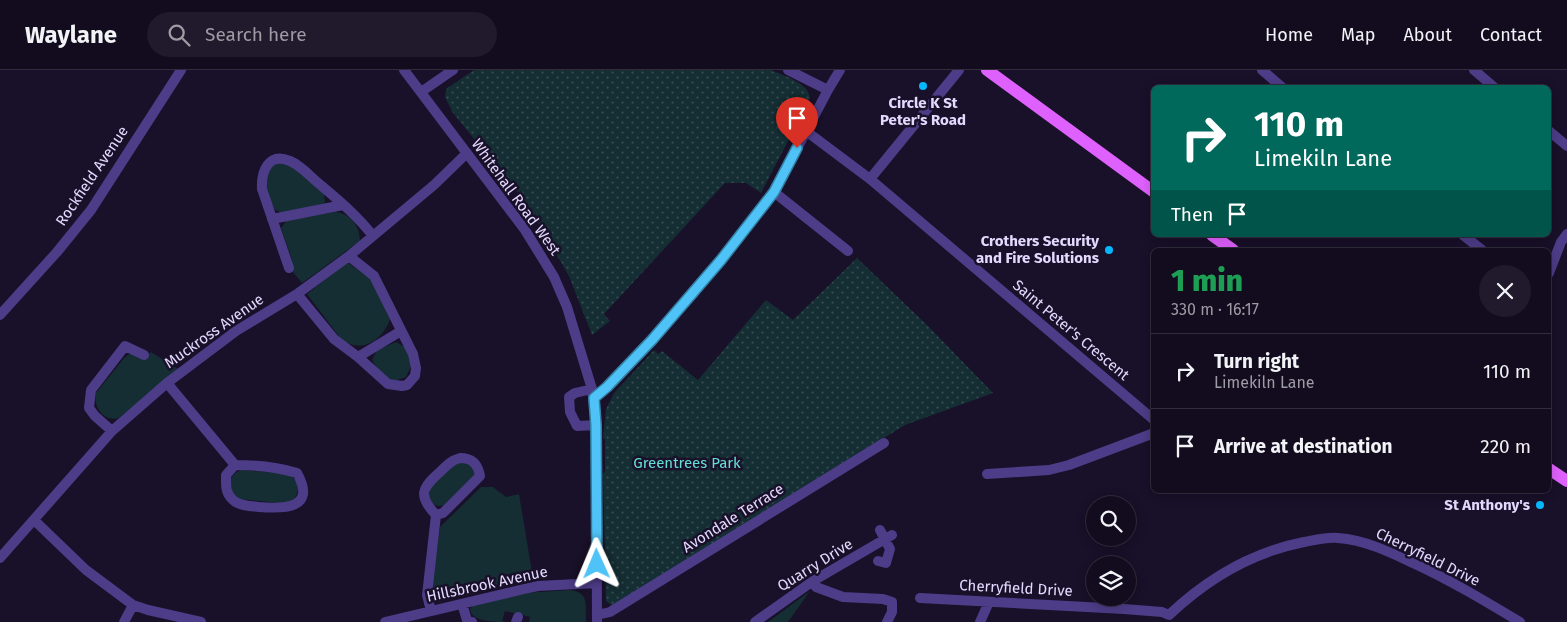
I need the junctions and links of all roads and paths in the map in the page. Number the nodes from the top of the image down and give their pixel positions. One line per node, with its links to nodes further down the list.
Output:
1 (180, 70): 34 (street, Rockfield Avenue)
2 (404, 70): 13 (street, Whitehall Road West)
3 (453, 70): 13 (street)
4 (788, 70): 12 (street)
5 (840, 70): 12 (street)
6 (959, 70): 18 (street)
7 (986, 70): 19 (main road)
8 (1262, 70): 10 (street)
9 (1474, 70): 11 (street)
10 (1280, 85)
11 (1492, 85)
12 (828, 90): 14 (street)
13 (422, 92): 17 (street, Whitehall Road West)
14 (806, 131): 18 (street, Saint Peter's Crescent); 20 (street)
15 (1551, 133): 16 (street)
16 (1567, 146)
17 (467, 153): 24 (street, Muckross Avenue); 39 (street, Whitehall Road West)
18 (870, 179): 40 (street, Saint Peter's Crescent)
19 (1151, 190)
20 (774, 192): 29 (street); 39 (street)
21 (343, 205): 22 (street); 22 (street); 24 (street)
22 (272, 219): 31 (street)
23 (1567, 234): 32 (street)
24 (373, 236): 30 (street, Muckross Avenue)
25 (1215, 237): 27 (main road)
26 (1466, 237): 28 (street)
27 (1231, 248)
28 (1479, 248)
29 (848, 251)
30 (349, 256): 33 (street, Muckross Avenue); 35 (street)
31 (289, 268)
32 (1551, 268)
33 (297, 294): 37 (street); 38 (street, Muckross Avenue)
34 (0, 316)
35 (401, 330): 37 (street); 37 (street)
36 (144, 355): 42 (street)
37 (358, 357)
38 (166, 382): 42 (street, Muckross Avenue); 45 (street)
39 (593, 394): 41 (street, Whitehall Road West); 41 (street)
40 (1151, 417)
41 (596, 425): 54 (street, Whitehall Road West)
42 (112, 431): 50 (street, Muckross Avenue)
43 (1151, 434): 47 (street)
44 (884, 443): 60 (street, Avondale Terrace)
45 (235, 465): 45 (street)
46 (1551, 469): 48 (main road)
47 (987, 474)
48 (1567, 481)
49 (436, 515): 49 (street); 59 (street)
50 (34, 520): 51 (street, Muckross Avenue); 58 (street)
51 (0, 558)
52 (878, 561): 53 (street, Quarry Drive)
53 (813, 581): 66 (street, Quarry Drive); 67 (street)
54 (597, 583): 57 (street, Hillsbrook Avenue); 60 (street, Whitehall Road West)
55 (920, 598): 56 (street, Cherryfield Drive)
56 (989, 602): 61 (street, Cherryfield Drive); 68 (street)
57 (462, 604): 59 (street, Hillsbrook Avenue); 65 (street)
58 (133, 605): 62 (street); 63 (street)
59 (432, 611): 64 (street, Hillsbrook Avenue)
60 (597, 618)
61 (1167, 618): 69 (street, Cherryfield Drive)
62 (124, 622)
63 (202, 622)
64 (385, 622)
65 (472, 622)
66 (755, 622)
67 (887, 622)
68 (980, 622)
69 (1520, 622)

